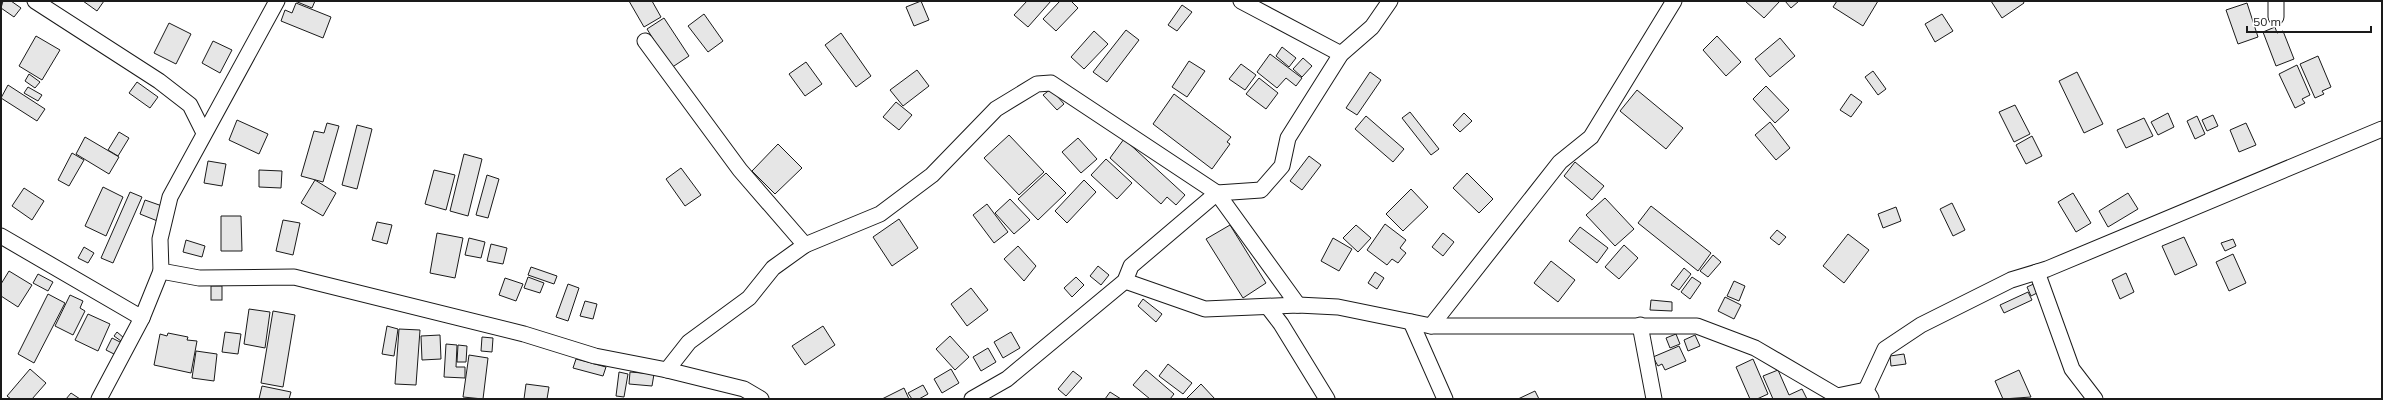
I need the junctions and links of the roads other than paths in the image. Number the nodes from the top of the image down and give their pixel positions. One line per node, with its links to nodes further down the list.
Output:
1 (35, 1): 11 (street)
2 (278, 1): 11 (street)
3 (1241, 1): 9 (street)
4 (1390, 1): 9 (street)
5 (1674, 1): 23 (street)
6 (2276, 1): 7 (street)
7 (2276, 17)
8 (645, 41): 14 (street)
9 (1341, 54): 12 (street)
10 (2382, 129): 16 (street)
11 (204, 133): 15 (street)
12 (1218, 193): 14 (street); 17 (street); 18 (street)
13 (1, 236): 20 (street)
14 (805, 245): 24 (street)
15 (161, 271): 20 (street); 24 (street)
16 (2037, 272): 25 (street); 32 (street)
17 (1125, 281): 19 (street); 28 (street)
18 (1298, 305): 19 (street); 21 (street)
19 (1268, 308): 29 (street)
20 (142, 318): 26 (street)
21 (1411, 322): 23 (street); 30 (street)
22 (1640, 325): 23 (street); 25 (street); 31 (street)
23 (1431, 326)
24 (667, 370): 27 (street)
25 (1869, 395)
26 (99, 399)
27 (760, 399)
28 (972, 399)
29 (1327, 399)
30 (1445, 399)
31 (1654, 399)
32 (2095, 399)

